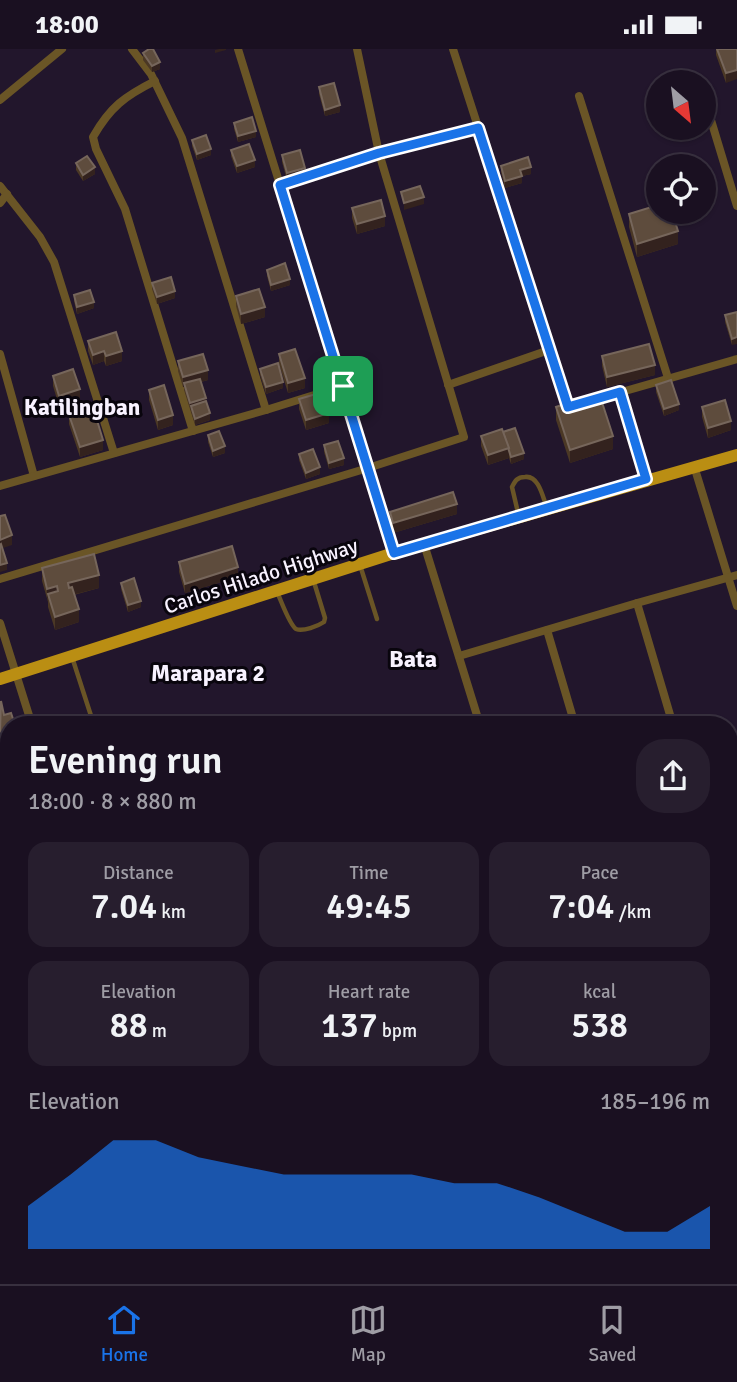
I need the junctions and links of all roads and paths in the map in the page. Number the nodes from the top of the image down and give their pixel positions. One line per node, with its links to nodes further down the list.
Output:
1 (62, 49): 8 (street)
2 (132, 49): 6 (street)
3 (238, 49): 12 (street)
4 (357, 49): 11 (street)
5 (453, 49): 9 (street)
6 (155, 81): 24 (street); 25 (street)
7 (579, 96): 20 (street)
8 (0, 100)
9 (478, 128): 11 (street); 17 (street)
10 (716, 137): 16 (street)
11 (379, 153): 12 (street); 21 (street)
12 (280, 185): 22 (street)
13 (0, 186): 14 (street)
14 (7, 194): 15 (street); 26 (street)
15 (0, 203)
16 (737, 206)
17 (549, 350): 21 (street); 23 (street)
18 (0, 354): 30 (street)
19 (737, 359): 20 (street)
20 (668, 379): 23 (street)
21 (448, 385): 29 (street)
22 (343, 386): 24 (street); 29 (street)
23 (620, 392): 31 (path)
24 (266, 410): 25 (street)
25 (193, 431): 26 (street)
26 (114, 453): 30 (street)
27 (737, 454): 28 (main road, Carlos Hilado Highway)
28 (694, 466): 31 (main road, Carlos Hilado Highway); 38 (street)
29 (368, 468): 36 (street); 39 (street)
30 (34, 476): 32 (street)
31 (646, 479): 33 (main road, Carlos Hilado Highway)
32 (0, 486)
33 (547, 509): 34 (main road, Carlos Hilado Highway); 34 (lane)
34 (519, 517): 35 (main road, Carlos Hilado Highway)
35 (424, 544): 36 (main road, Carlos Hilado Highway); 48 (street)
36 (394, 553): 37 (main road, Carlos Hilado Highway)
37 (360, 564): 40 (main road, Carlos Hilado Highway); 44 (lane)
38 (733, 576): 42 (street); 43 (street)
39 (0, 579)
40 (313, 579): 41 (main road, Carlos Hilado Highway); 41 (lane)
41 (277, 591): 47 (main road, Carlos Hilado Highway)
42 (637, 603): 46 (street); 55 (street)
43 (737, 606)
44 (377, 619)
45 (0, 623): 49 (street)
46 (547, 630): 48 (street); 54 (street)
47 (72, 656): 49 (main road, Carlos Hilado Highway); 52 (lane)
48 (459, 656): 53 (street)
49 (17, 674): 50 (main road, Carlos Hilado Highway); 51 (street)
50 (0, 679)
51 (29, 716)
52 (91, 716)
53 (477, 716)
54 (572, 716)
55 (670, 716)

